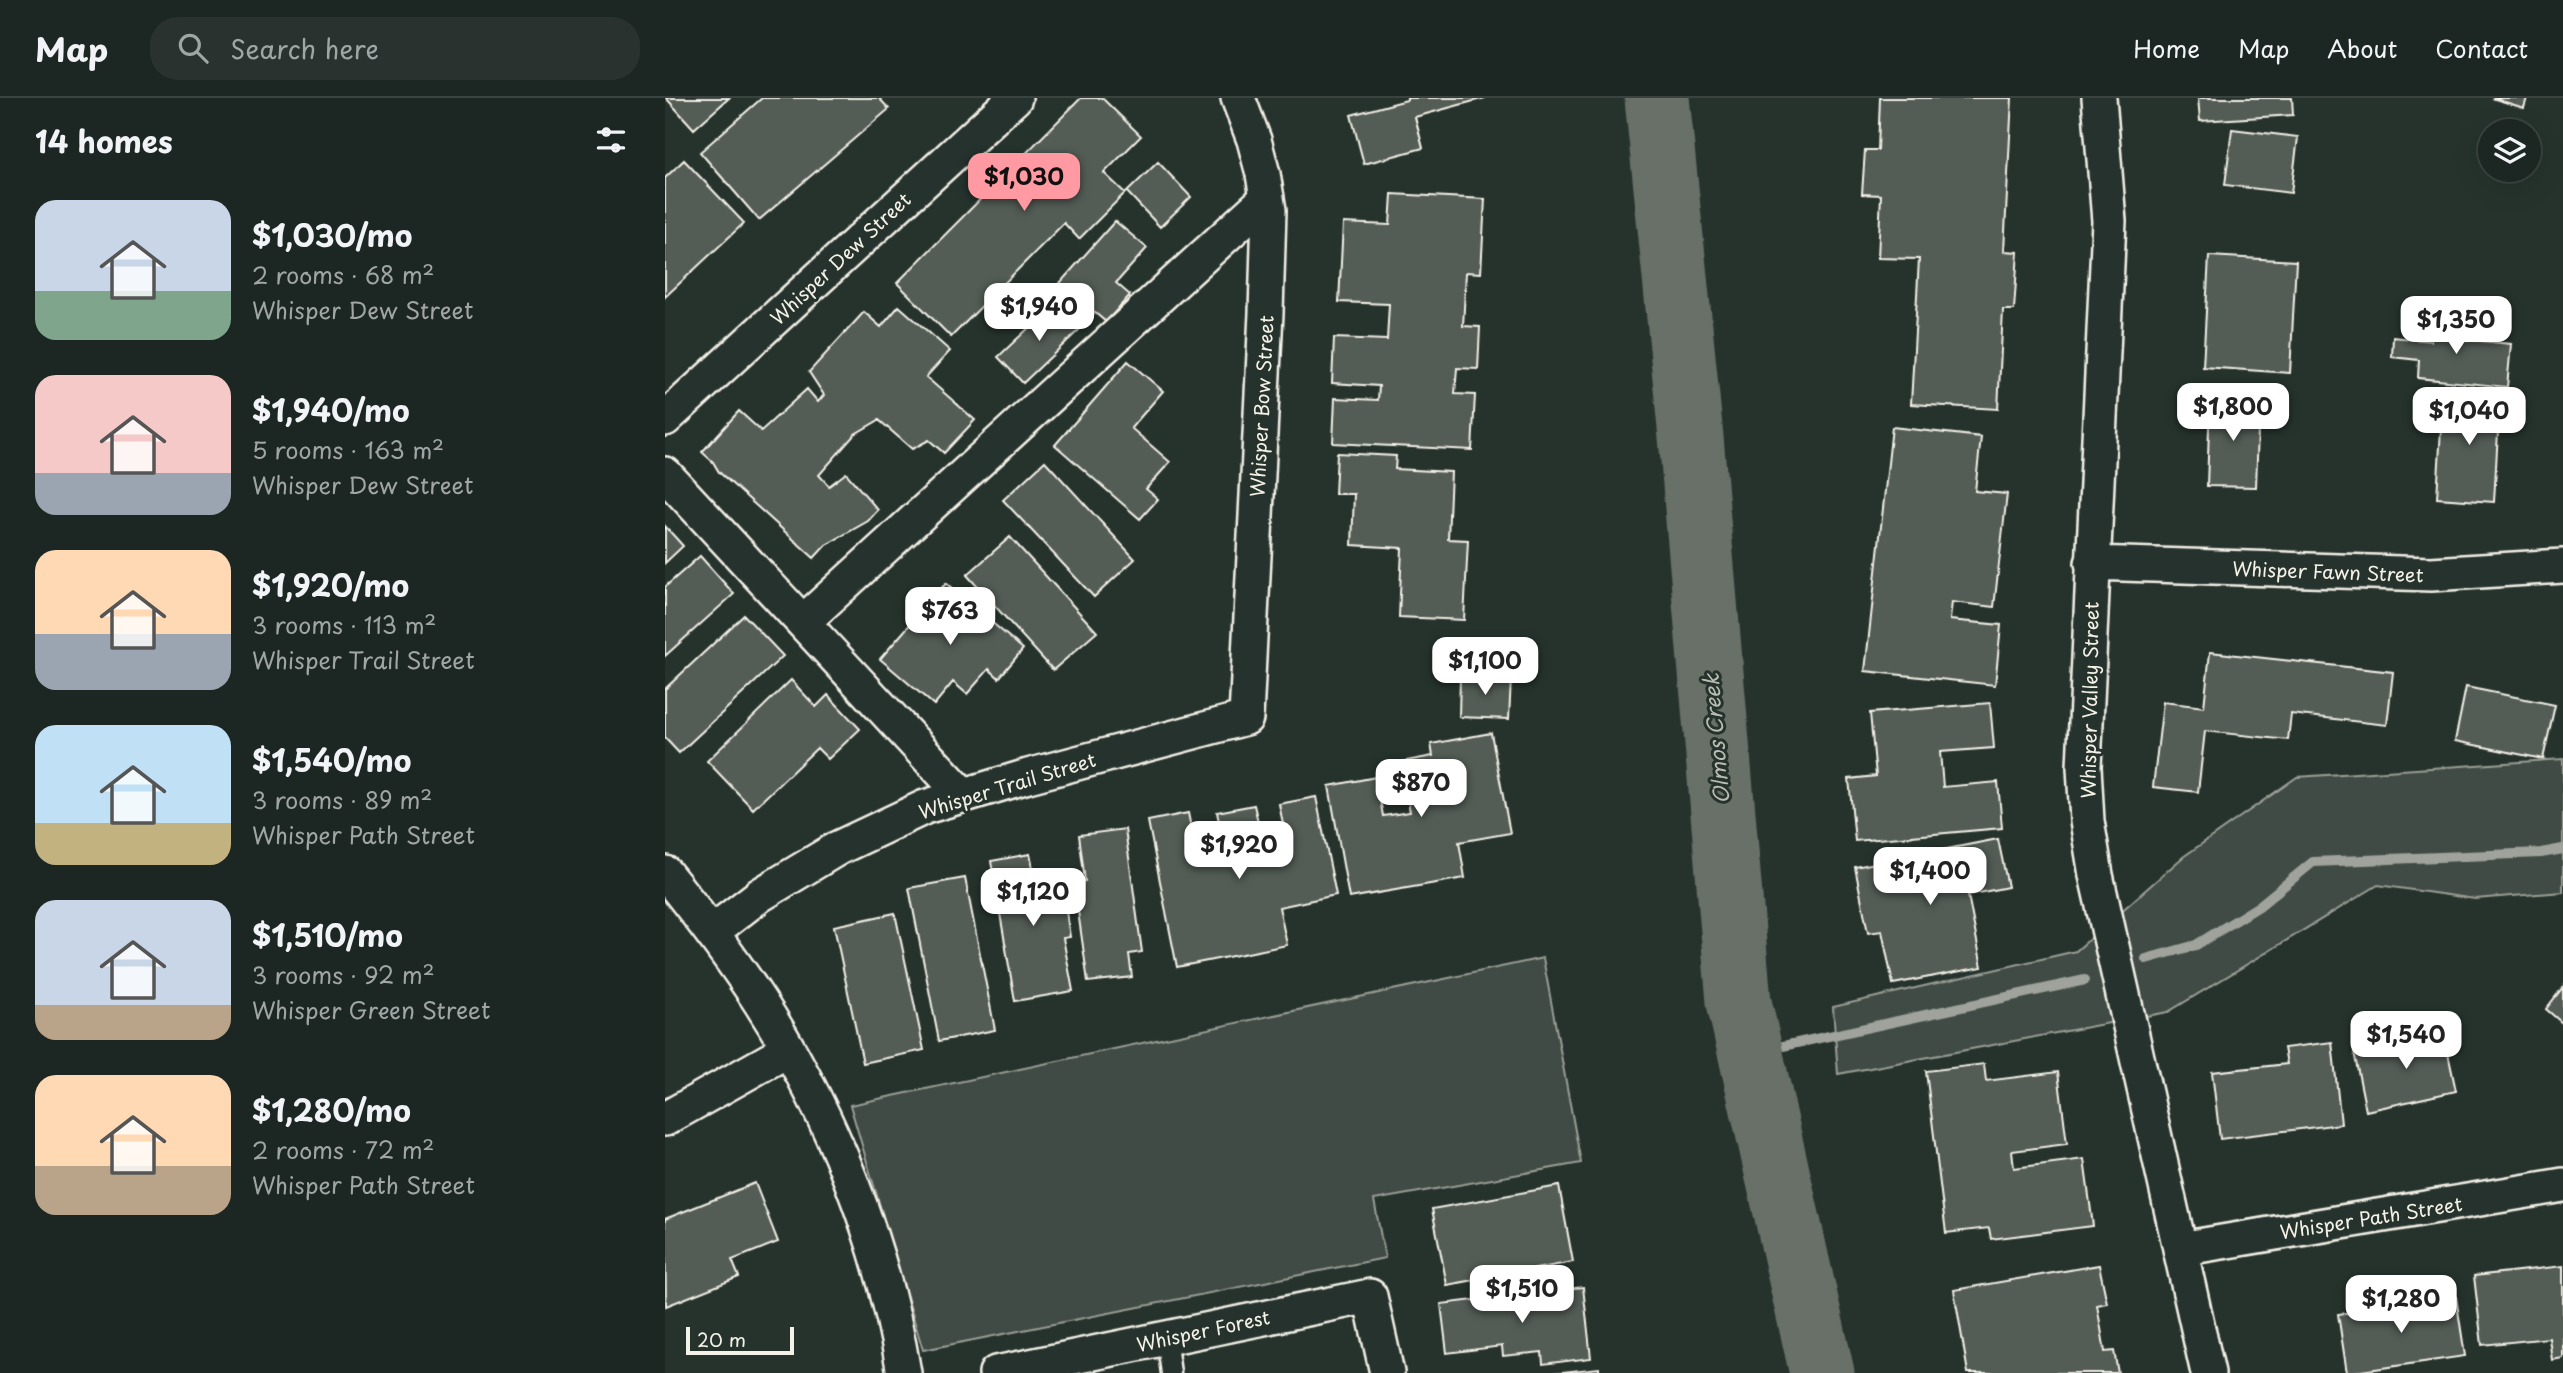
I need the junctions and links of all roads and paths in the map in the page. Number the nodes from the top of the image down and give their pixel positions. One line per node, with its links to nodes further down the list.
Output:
1 (1015, 98): 5 (street, Whisper Dew Street)
2 (1238, 98): 4 (street, Whisper Bow Street)
3 (2099, 98): 7 (street, Whisper Valley Street)
4 (1267, 198): 9 (street); 10 (street, Whisper Bow Street)
5 (665, 417)
6 (665, 474): 9 (street)
7 (2092, 563): 8 (street, Whisper Fawn Street); 17 (street, Whisper Valley Street)
8 (2563, 566)
9 (803, 622): 11 (street)
10 (1246, 718): 11 (street, Whisper Trail Street)
11 (963, 795): 13 (street, Whisper Trail Street)
12 (665, 873): 13 (street)
13 (712, 932): 14 (street)
14 (788, 1049): 15 (street); 19 (street)
15 (665, 1119)
16 (2563, 1185): 17 (street, Whisper Path Street)
17 (2180, 1249): 23 (street, Whisper Valley Street)
18 (1166, 1338): 20 (street, Whisper Forest); 21 (lane); 22 (street, Whisper Forest)
19 (904, 1373)
20 (996, 1373)
21 (1171, 1373)
22 (1387, 1373)
23 (2208, 1373)

